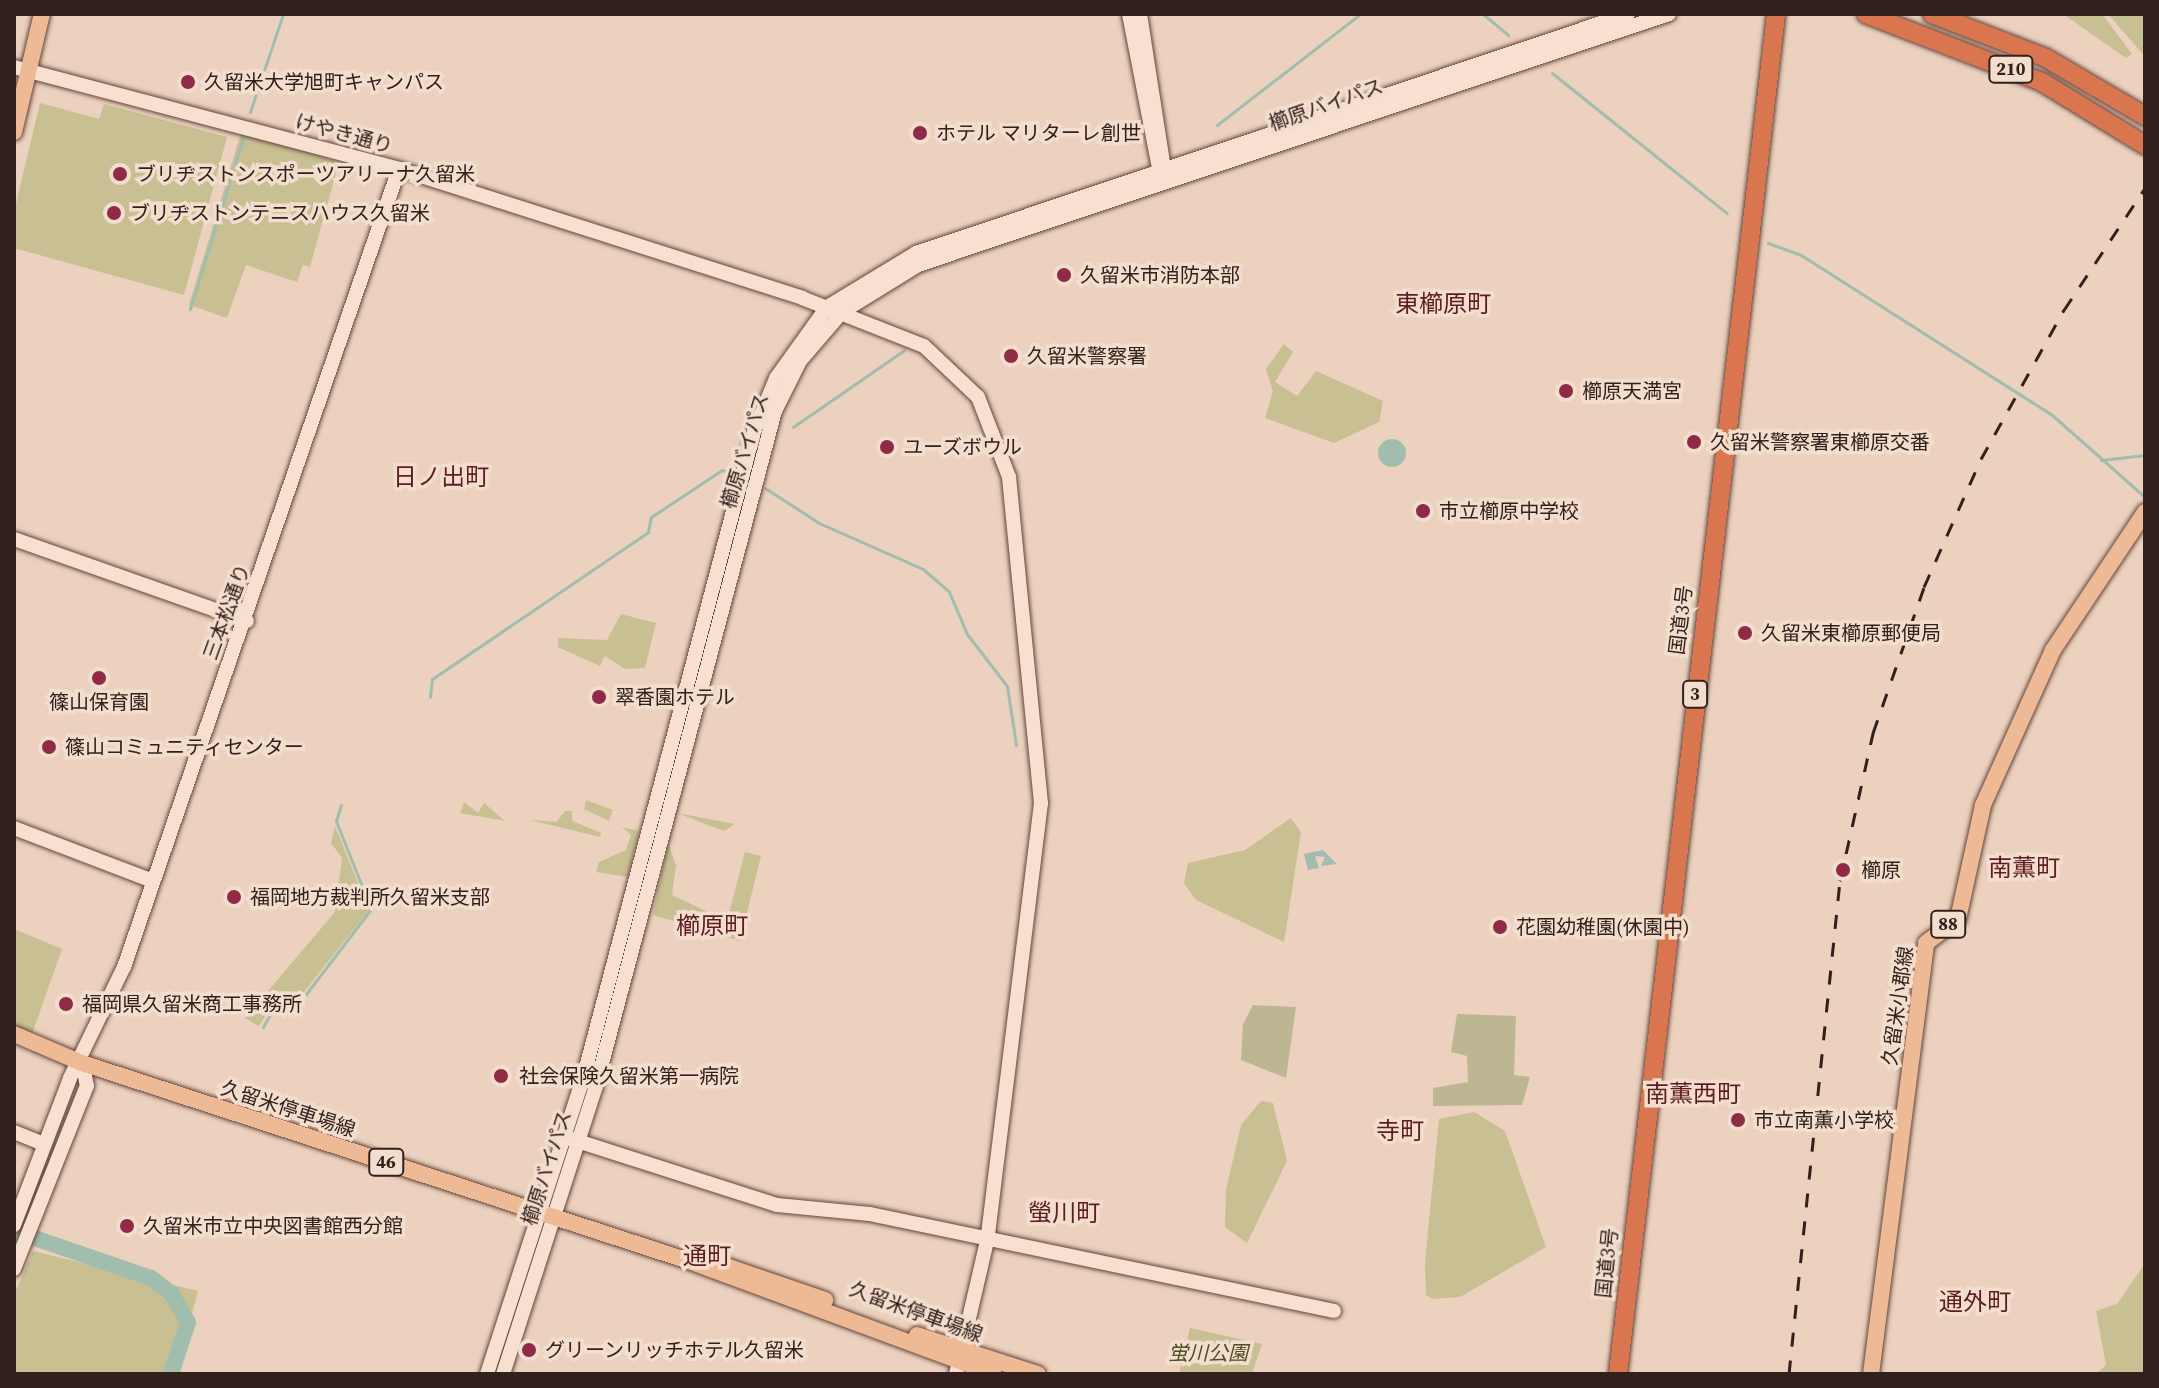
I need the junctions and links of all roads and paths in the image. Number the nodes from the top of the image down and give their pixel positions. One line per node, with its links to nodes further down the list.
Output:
1 (42, 14): 10 (main road)
2 (1129, 14): 15 (street)
3 (1140, 14): 15 (street)
4 (1628, 14): 9 (street, 櫛原バイパス)
5 (1669, 14): 9 (street, 櫛原バイパス)
6 (1776, 14): 37 (highway, 国道3号 / 3)
7 (1866, 14): 13 (highway, 210)
8 (1932, 14): 11 (highway, 210)
9 (1544, 46): 15 (street, 櫛原バイパス)
10 (20, 69): 12 (main road); 14 (street, けやき通り)
11 (2145, 116)
12 (14, 132)
13 (2145, 145)
14 (399, 169): 16 (street, けやき通り); 19 (street, 三本松通り)
15 (1162, 173): 16 (street, 櫛原バイパス)
16 (834, 310): 25 (street, 櫛原バイパス); 29 (street, けやき通り)
17 (2145, 512): 38 (main road, 久留米小郡線 / 88)
18 (14, 539): 19 (street)
19 (247, 621): 21 (street, 三本松通り)
20 (14, 828): 21 (street)
21 (153, 881): 23 (street, 三本松通り)
22 (14, 1034): 23 (main road, 久留米停車場線 / 46)
23 (82, 1063): 26 (street, 三本松通り); 27 (main road, 久留米停車場線 / 46); 30 (street, 三本松通り)
24 (14, 1132): 26 (street)
25 (570, 1138): 27 (street, 櫛原バイパス); 29 (street)
26 (44, 1144): 28 (street, 三本松通り)
27 (546, 1214): 32 (main road, 久留米停車場線 / 46); 33 (street, 櫛原バイパス); 34 (street, 櫛原バイパス)
28 (14, 1224)
29 (987, 1241): 31 (street); 32 (street, けやき通り)
30 (14, 1269)
31 (1334, 1311)
32 (959, 1363): 35 (main road, 久留米停車場線 / 46); 36 (main road, 久留米停車場線 / 46)
33 (487, 1374)
34 (503, 1374)
35 (994, 1374)
36 (1038, 1374)
37 (1618, 1374)
38 (1871, 1374)

